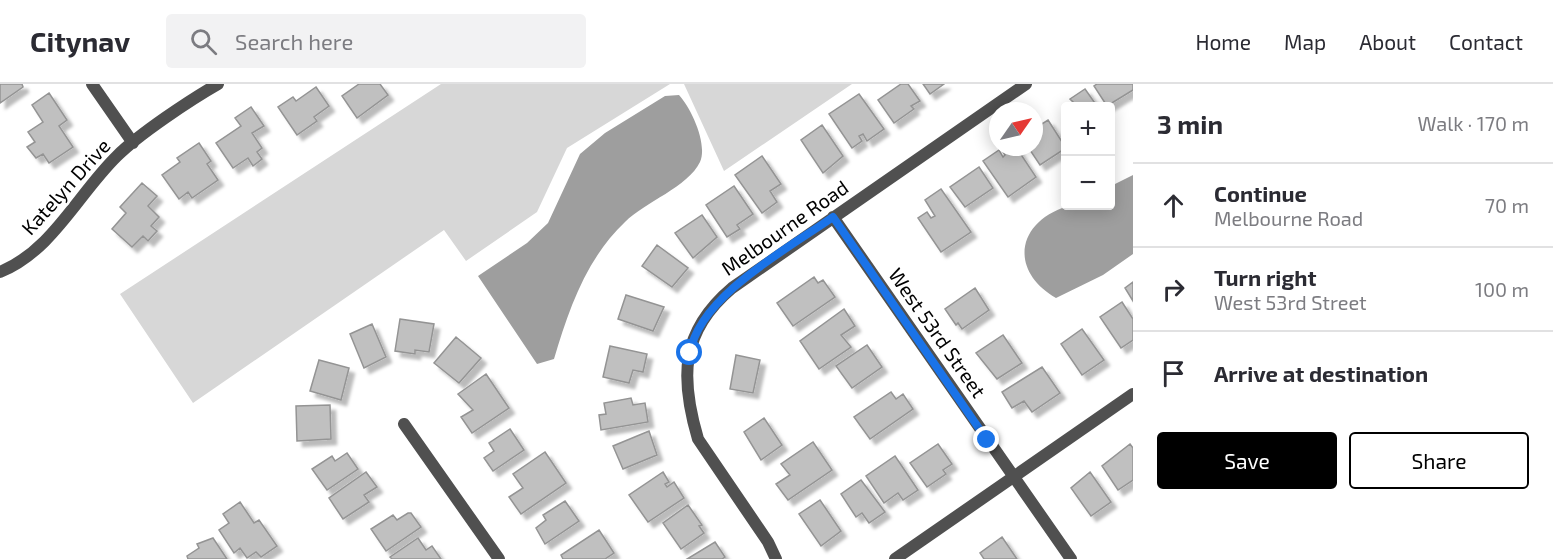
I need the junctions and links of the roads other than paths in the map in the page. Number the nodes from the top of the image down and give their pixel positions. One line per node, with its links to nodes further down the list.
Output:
1 (93, 84): 4 (street)
2 (218, 84): 4 (street, Katelyn Drive)
3 (1026, 84): 5 (street, Melbourne Road)
4 (134, 143): 6 (street, Katelyn Drive)
5 (833, 217): 9 (street, West 53rd Street); 11 (street, Melbourne Road)
6 (0, 272)
7 (1133, 394): 9 (street)
8 (404, 423): 10 (street)
9 (1013, 477): 12 (street); 13 (street, West 53rd Street)
10 (499, 559)
11 (776, 559)
12 (895, 559)
13 (1071, 559)

